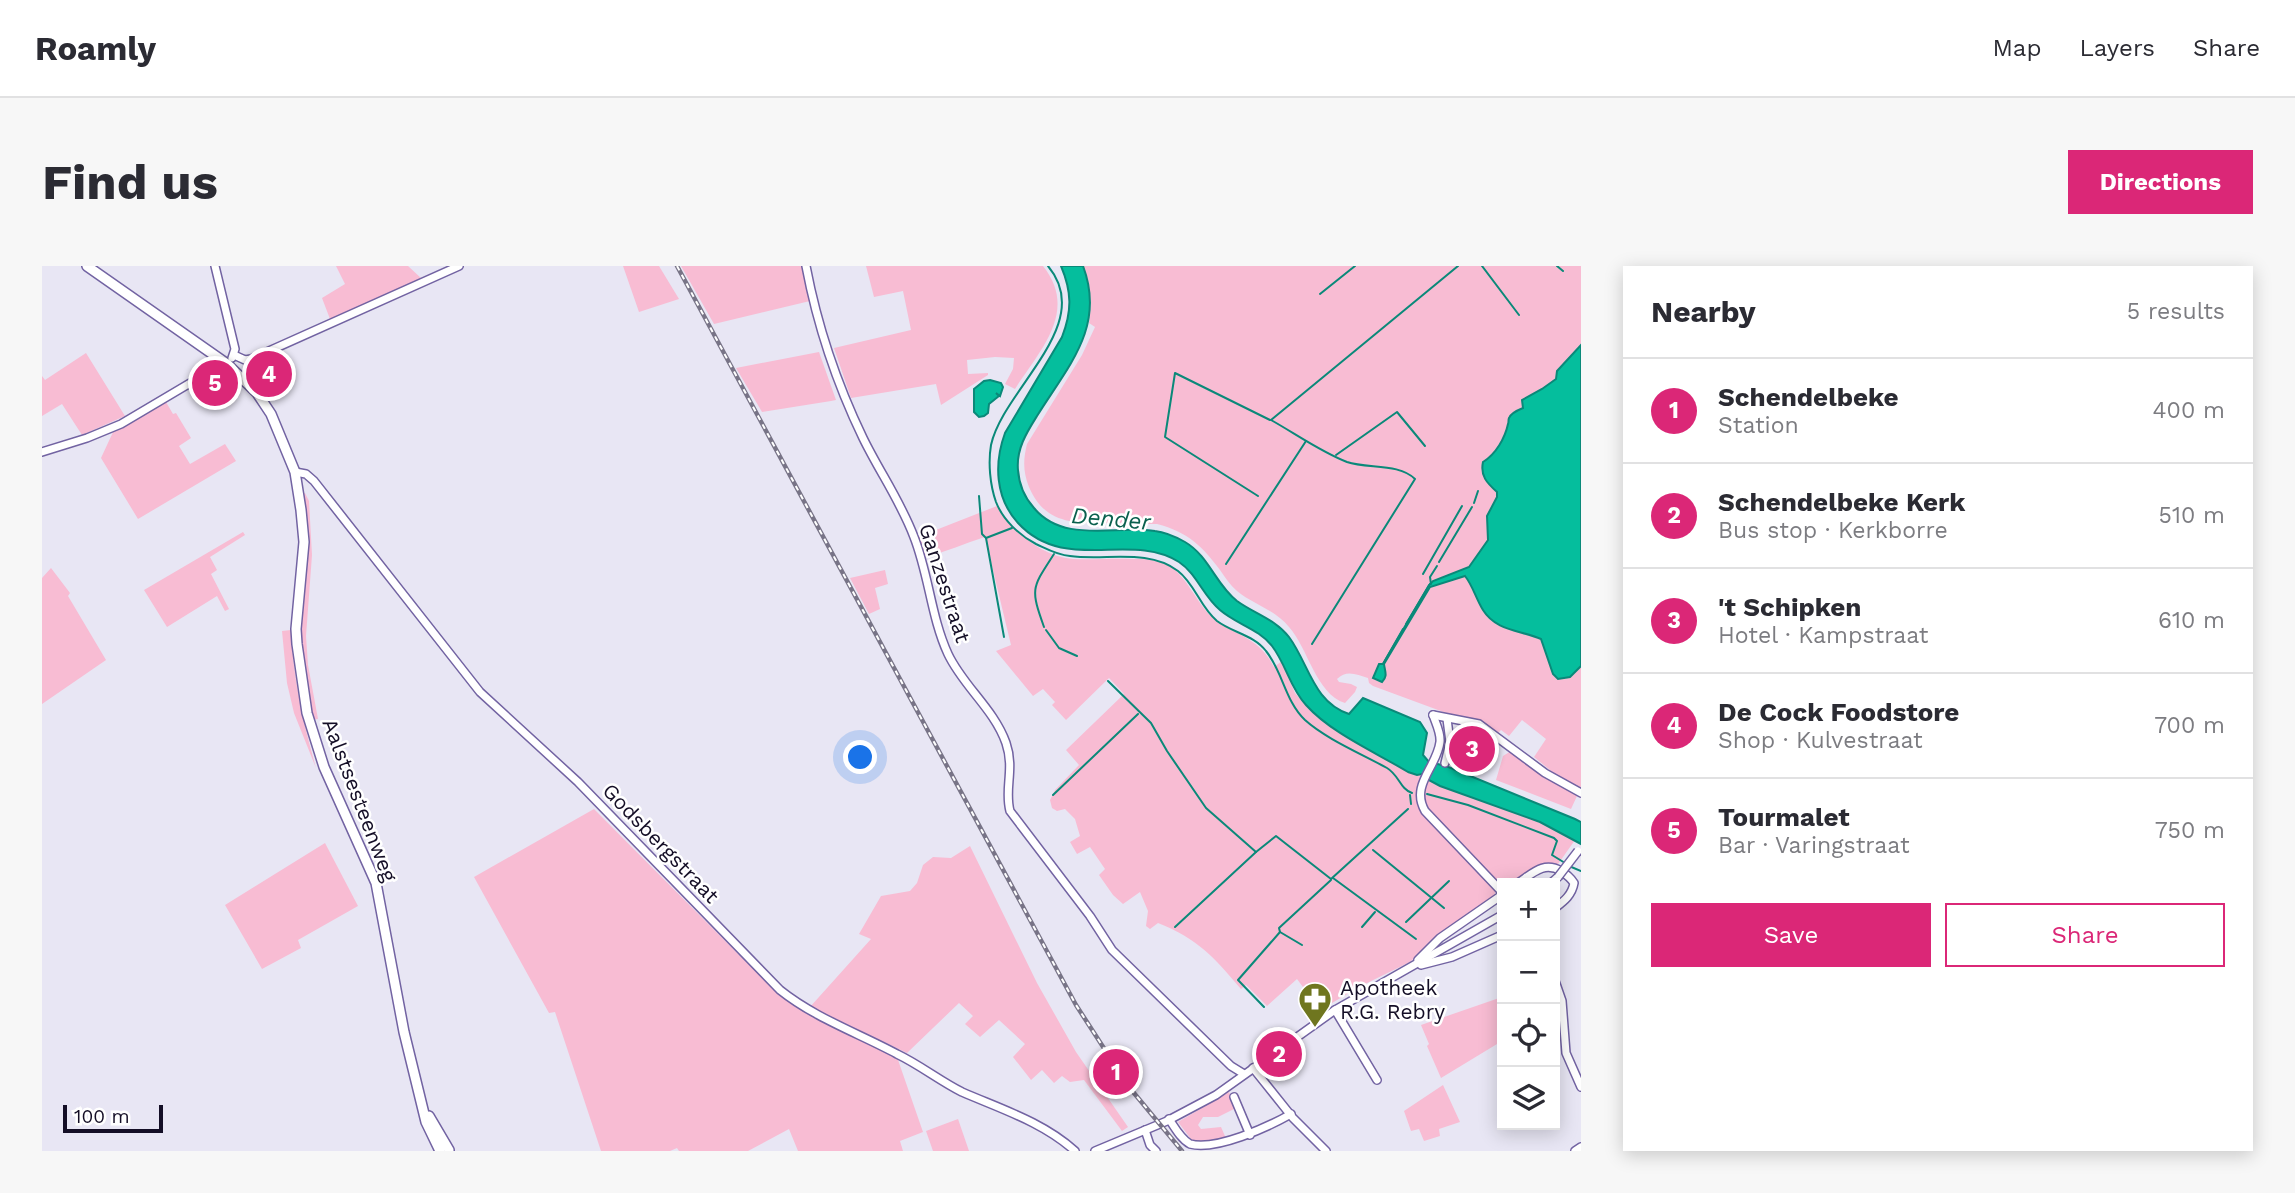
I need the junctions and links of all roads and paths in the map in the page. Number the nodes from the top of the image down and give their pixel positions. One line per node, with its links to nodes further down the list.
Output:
1 (87, 266): 6 (main road, Aalstsesteenweg)
2 (215, 266): 5 (street)
3 (460, 266): 5 (street)
4 (806, 266): 24 (street, Ganzestraat)
5 (234, 355): 6 (street)
6 (223, 361): 7 (street); 8 (main road, Aalstsesteenweg)
7 (42, 452)
8 (296, 477): 32 (main road, Aalstsesteenweg); 33 (street, Godsbergstraat)
9 (1447, 719): 10 (street); 11 (street); 15 (street)
10 (1445, 763)
11 (1581, 793)
12 (1581, 847): 14 (street, bridge)
13 (1527, 878): 17 (street)
14 (1556, 878)
15 (1497, 888)
16 (1497, 897): 20 (street)
17 (1560, 904)
18 (1497, 918): 20 (street)
19 (1497, 937): 20 (street)
20 (1410, 968): 22 (street)
21 (1560, 995): 26 (street)
22 (1335, 1010): 23 (street); 25 (street)
23 (1253, 1068): 24 (street); 28 (street)
24 (1244, 1074): 29 (street)
25 (1377, 1080)
26 (1581, 1087)
27 (1234, 1097): 31 (street)
28 (1291, 1114): 31 (street); 36 (street)
29 (1169, 1119): 30 (street); 31 (street)
30 (1145, 1130): 34 (street); 35 (street)
31 (1250, 1135)
32 (448, 1151)
33 (1075, 1151)
34 (1095, 1151)
35 (1156, 1151)
36 (1326, 1151)

